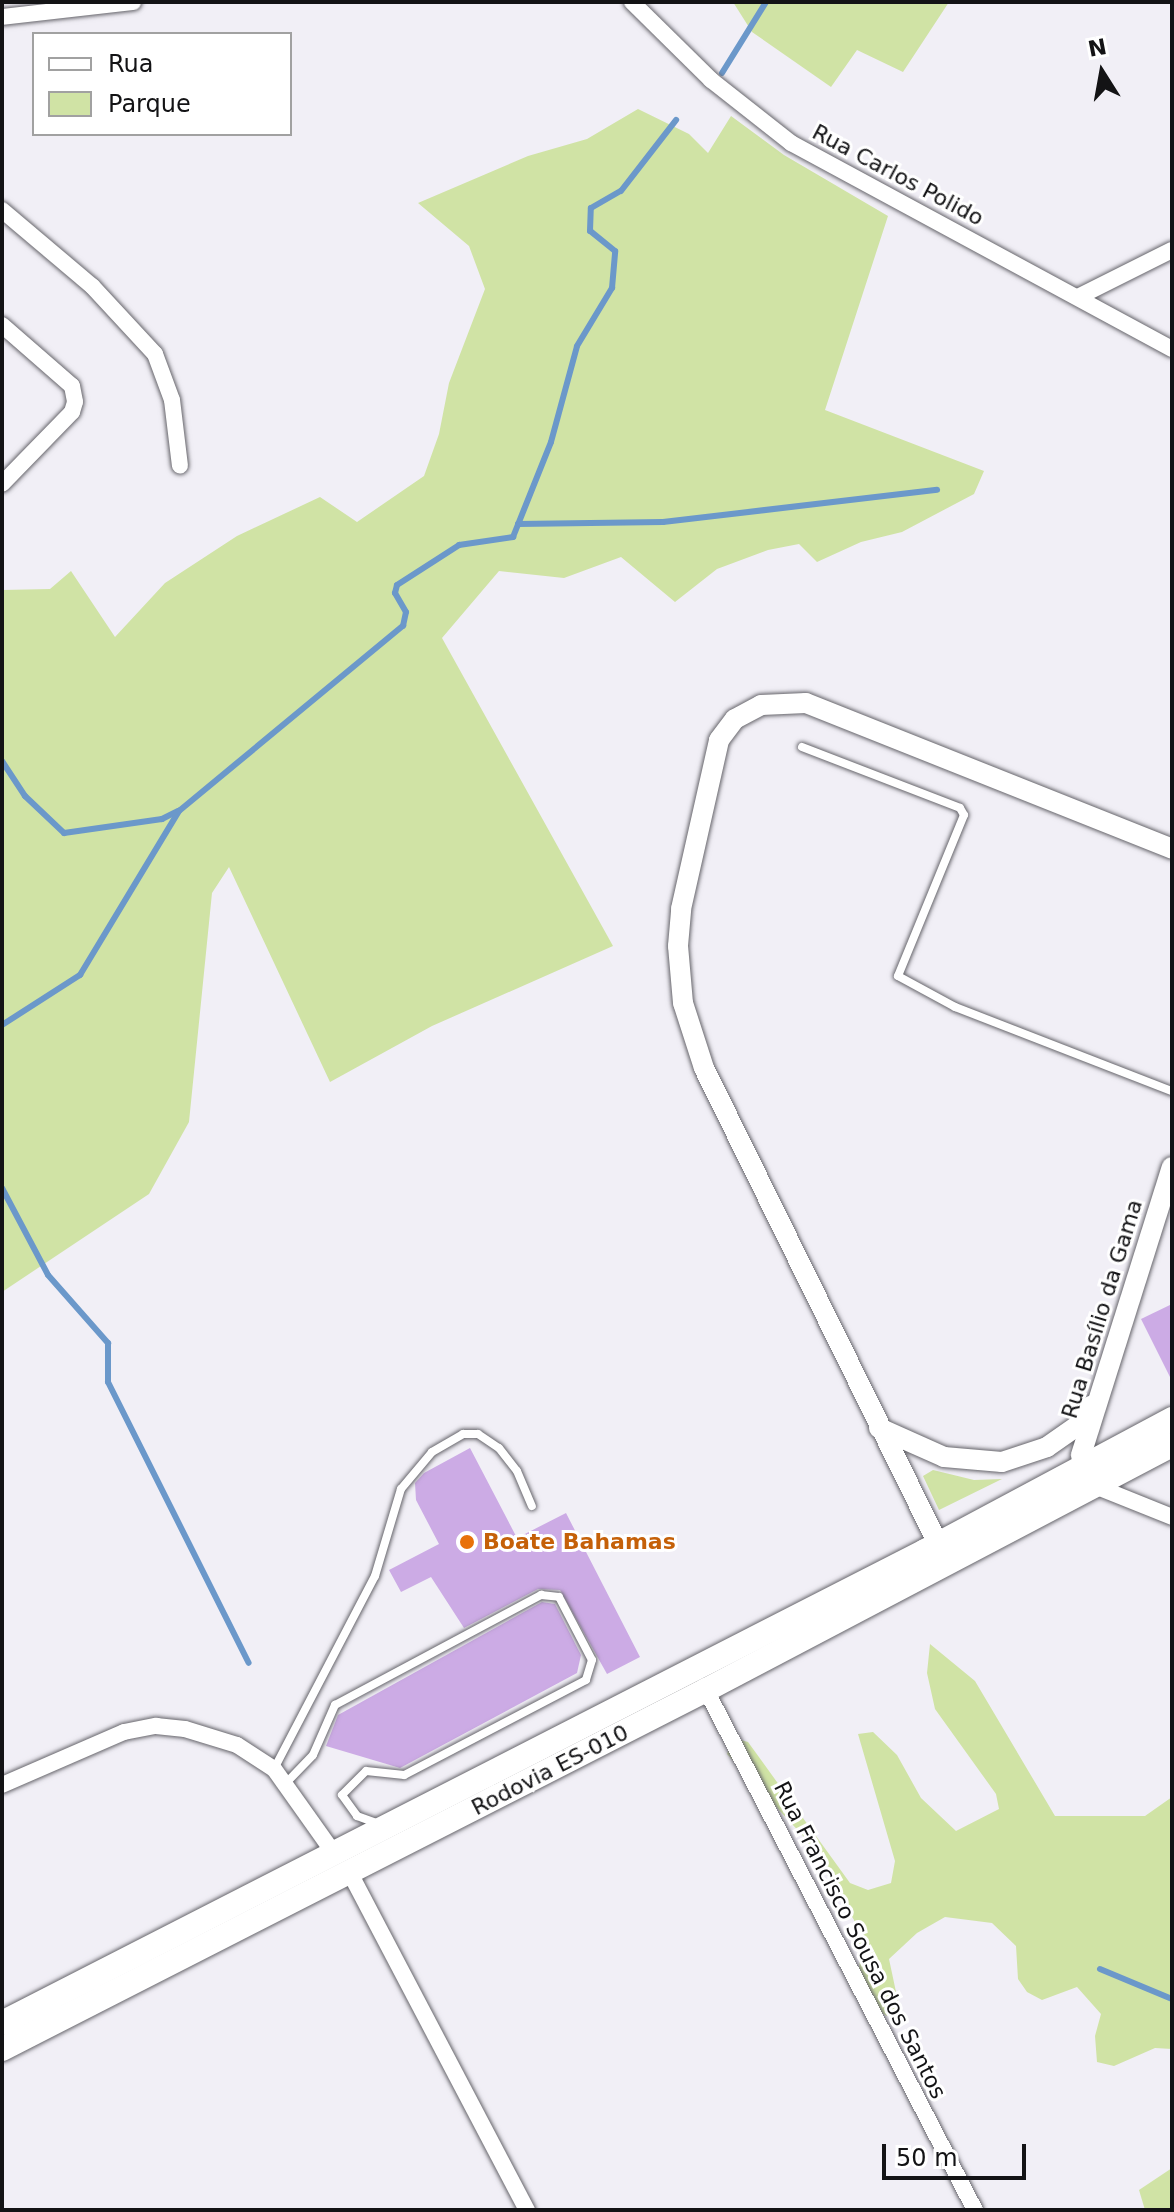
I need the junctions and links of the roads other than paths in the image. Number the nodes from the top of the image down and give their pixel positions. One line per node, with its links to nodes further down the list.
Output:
1 (133, 2): 3 (street)
2 (632, 2): 6 (street, Rua Carlos Polido)
3 (2, 17)
4 (2, 210): 9 (street)
5 (1172, 250): 6 (street)
6 (1078, 297): 8 (street, Rua Carlos Polido)
7 (2, 325): 10 (street)
8 (1172, 349)
9 (180, 466)
10 (2, 484)
11 (802, 747): 13 (lane)
12 (1172, 849): 17 (street)
13 (1172, 1091)
14 (1172, 1167): 15 (street, Rua Basílio da Gama)
15 (1100, 1394): 17 (street); 19 (street, Rua Basílio da Gama)
16 (1172, 1419): 19 (main road, Rodovia ES-010)
17 (879, 1428): 22 (street)
18 (1172, 1445): 19 (main road, Rodovia ES-010)
19 (1089, 1476): 21 (street); 22 (main road, Rodovia ES-010)
20 (532, 1506): 24 (lane)
21 (1172, 1517)
22 (943, 1554): 23 (main road, Rodovia ES-010); 27 (main road, Rodovia ES-010)
23 (706, 1690): 29 (main road, Rodovia ES-010); 33 (street, Rua Francisco Sousa dos Santos)
24 (274, 1769): 25 (street); 26 (street)
25 (287, 1782): 27 (lane); 28 (street)
26 (2, 1785)
27 (388, 1823): 28 (main road, Rodovia ES-010)
28 (333, 1852): 30 (main road, Rodovia ES-010)
29 (350, 1873): 31 (main road, Rodovia ES-010); 32 (street)
30 (2, 2023)
31 (2, 2049)
32 (527, 2210)
33 (975, 2210)

